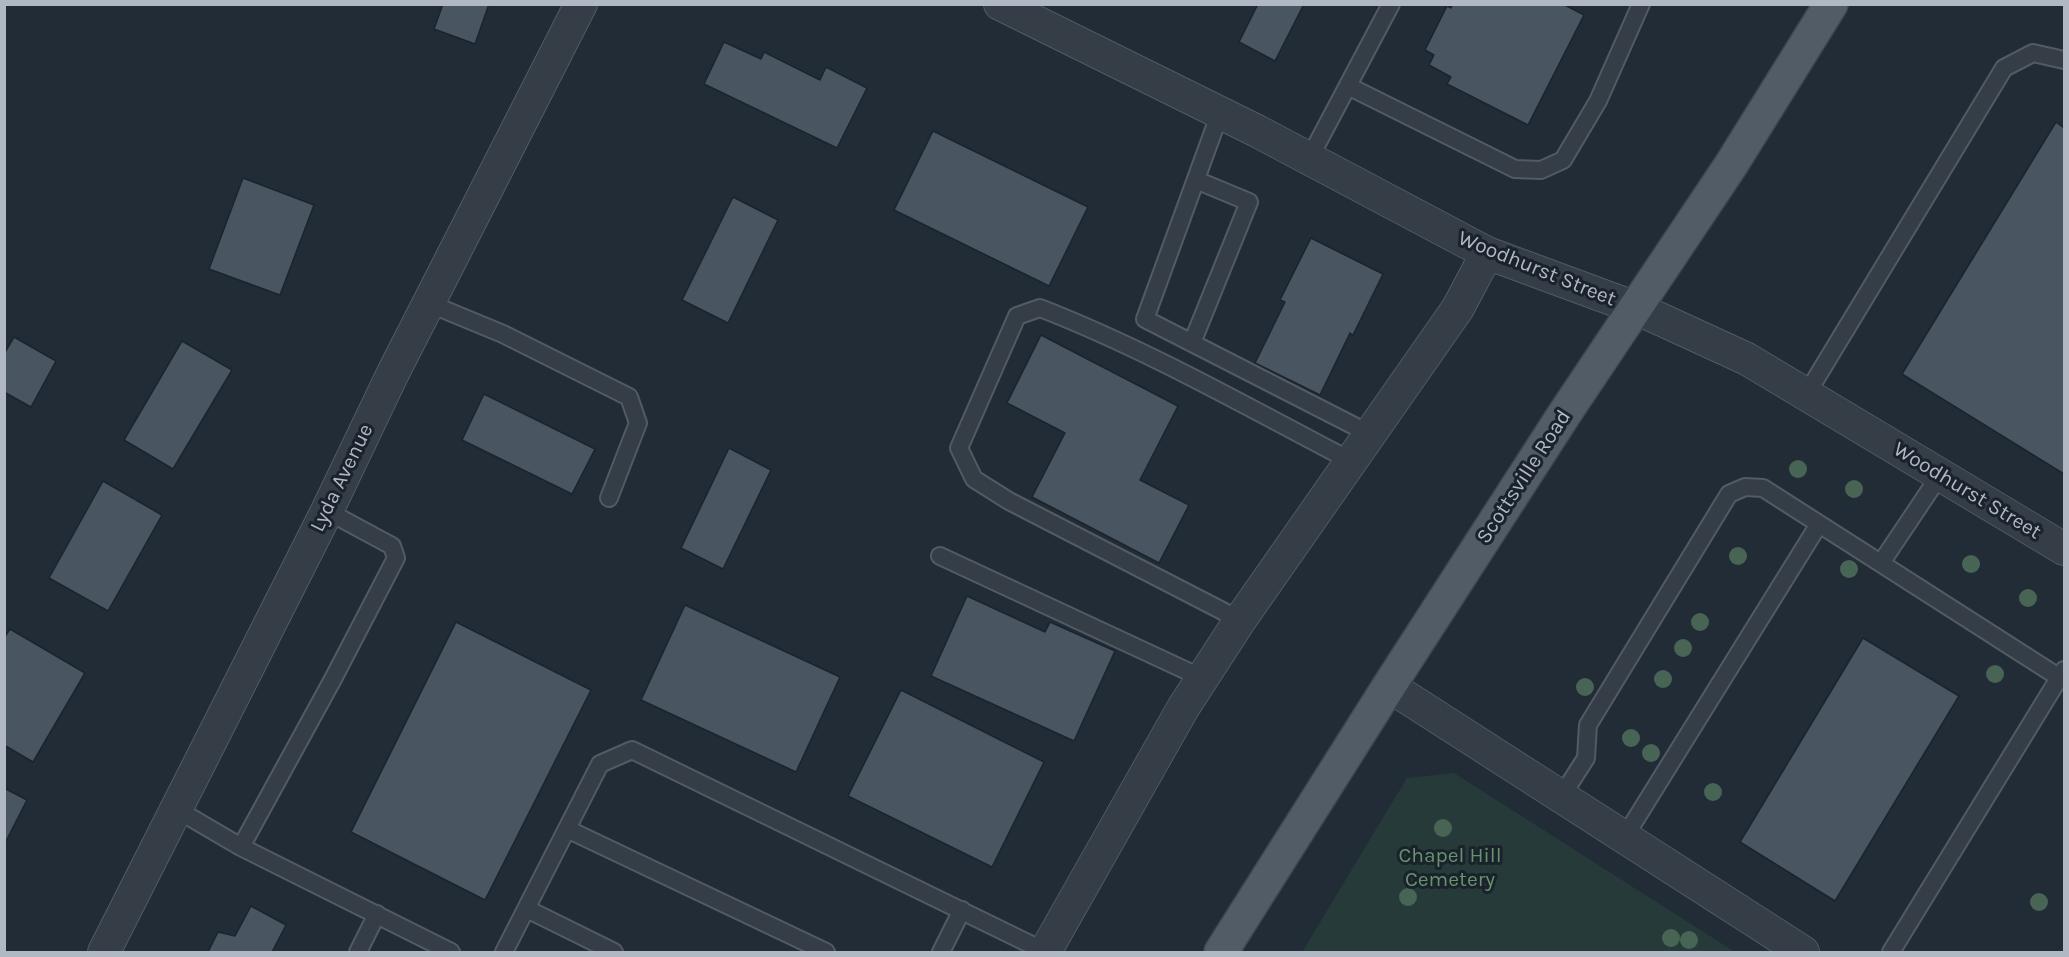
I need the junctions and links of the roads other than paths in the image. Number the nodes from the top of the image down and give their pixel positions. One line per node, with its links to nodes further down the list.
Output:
1 (580, 4): 12 (street, Lyda Avenue)
2 (1000, 4): 8 (street, Woodhurst Street)
3 (1391, 4): 7 (lane)
4 (1641, 4): 7 (lane)
5 (1831, 4): 13 (main road, Scottsville Road)
6 (2064, 60): 15 (lane)
7 (1348, 86): 9 (lane)
8 (1220, 113): 9 (street, Woodhurst Street); 10 (lane)
9 (1309, 159): 11 (street, Woodhurst Street)
10 (1196, 180): 14 (lane); 14 (lane)
11 (1486, 253): 13 (street, Woodhurst Street); 16 (street)
12 (428, 303): 19 (lane); 20 (street, Lyda Avenue)
13 (1636, 308): 15 (street, Woodhurst Street); 28 (main road, Scottsville Road)
14 (1192, 343): 16 (lane)
15 (1806, 395): 18 (street, Woodhurst Street)
16 (1370, 434): 17 (street)
17 (1351, 460): 25 (street); 25 (lane)
18 (1940, 476): 22 (street, Woodhurst Street); 24 (lane)
19 (609, 498)
20 (327, 511): 30 (street, Lyda Avenue); 33 (lane)
21 (1819, 524): 24 (lane); 29 (lane); 32 (lane)
22 (2064, 549)
23 (940, 556): 27 (lane)
24 (1881, 563): 26 (lane)
25 (1240, 620): 27 (street)
26 (2062, 674): 47 (lane)
27 (1202, 678): 44 (street)
28 (1389, 686): 29 (street); 45 (main road, Scottsville Road)
29 (1562, 797): 32 (street)
30 (176, 809): 33 (lane); 37 (street, Lyda Avenue)
31 (567, 829): 34 (lane); 35 (lane); 42 (lane)
32 (1624, 838): 46 (street)
33 (241, 847): 36 (lane)
34 (526, 909): 40 (lane); 41 (lane)
35 (962, 910): 43 (lane); 44 (lane)
36 (377, 914): 38 (lane); 39 (lane)
37 (104, 952)
38 (358, 952)
39 (451, 952)
40 (504, 952)
41 (614, 952)
42 (826, 952)
43 (941, 952)
44 (1046, 952)
45 (1221, 952)
46 (1803, 952)
47 (1891, 952)

